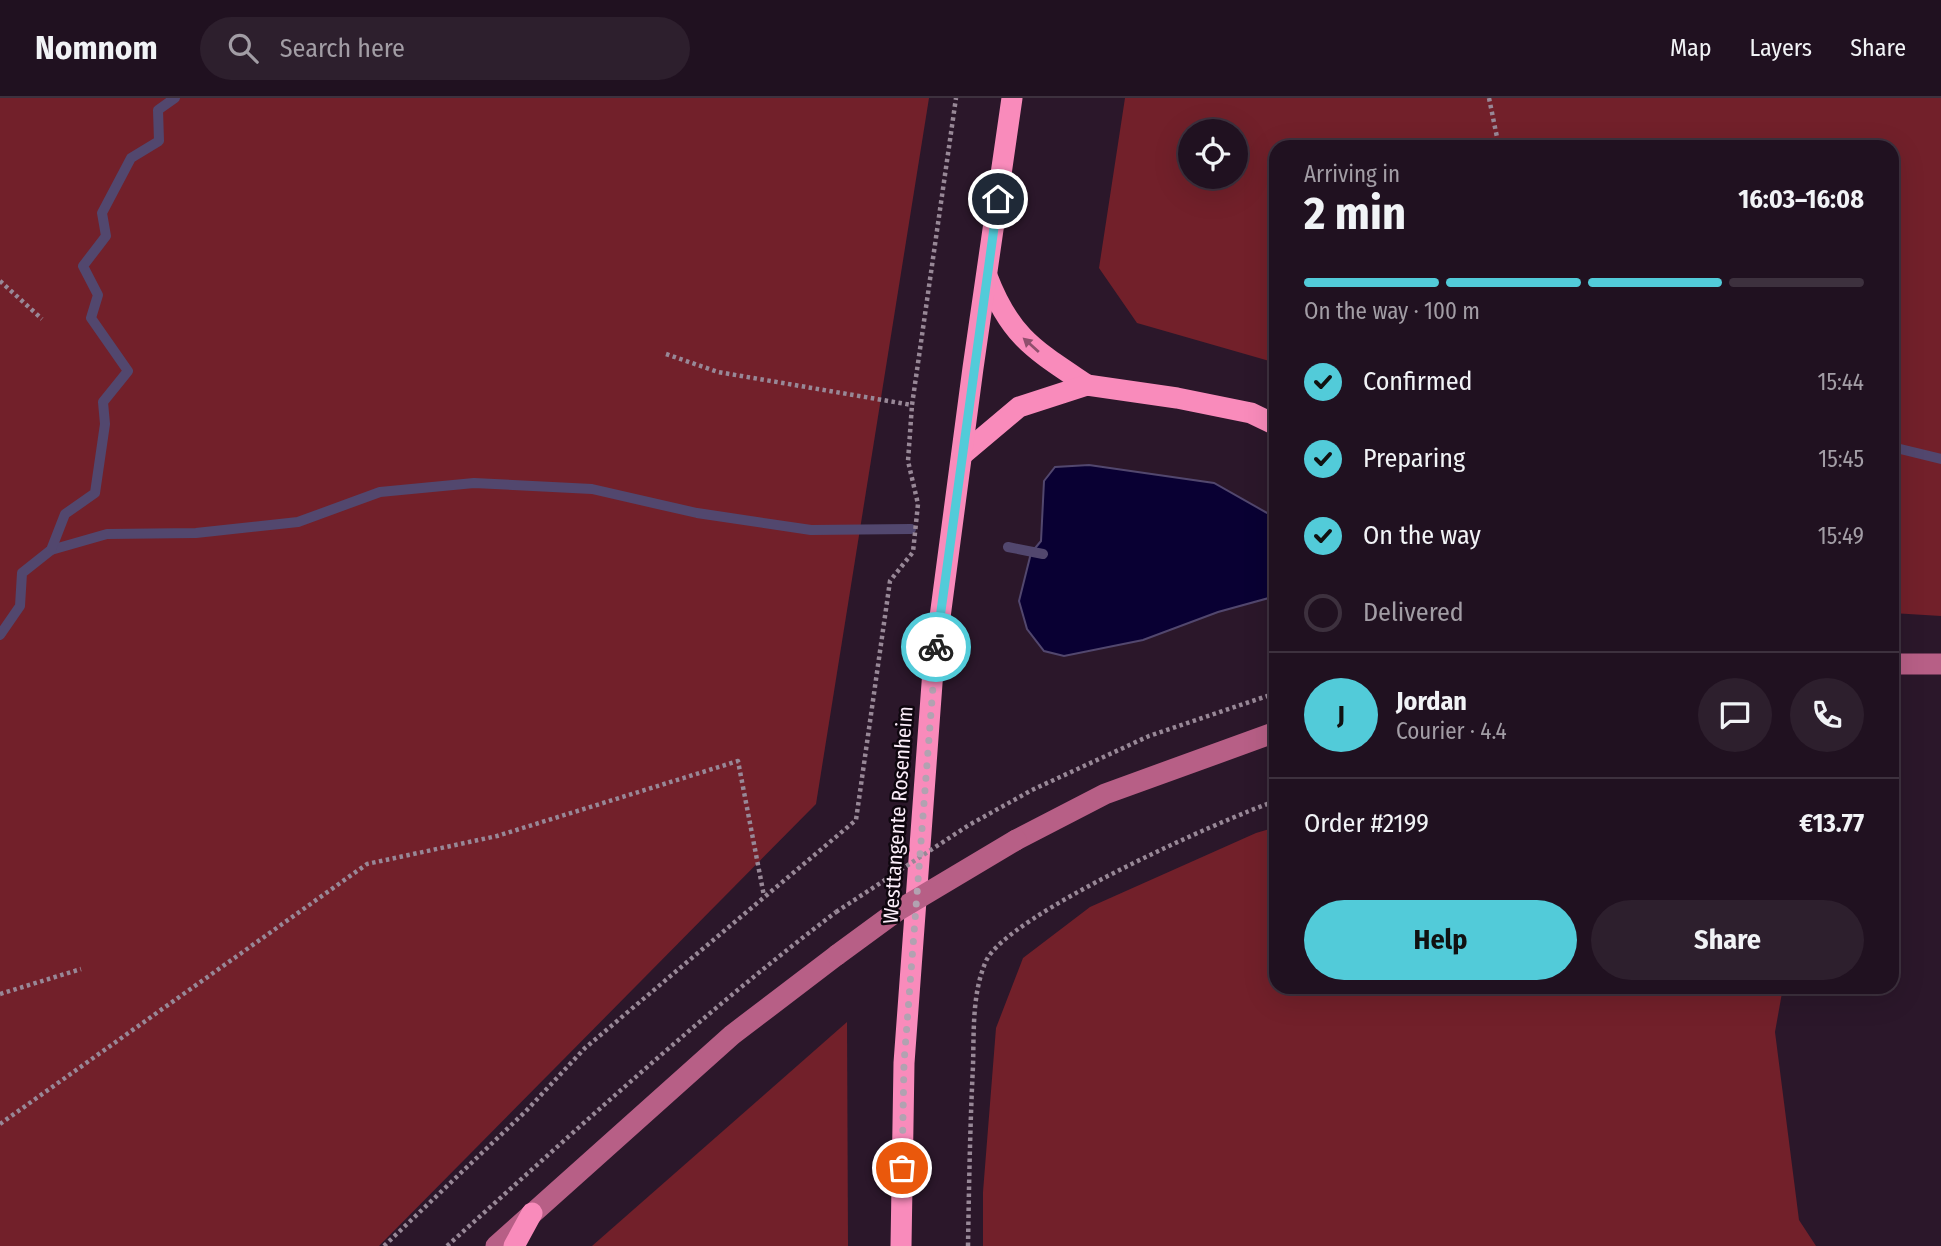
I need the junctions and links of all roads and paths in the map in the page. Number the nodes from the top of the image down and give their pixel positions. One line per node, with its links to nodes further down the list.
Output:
1 (956, 98): 10 (path)
2 (1012, 98): 5 (highway, Westtangente Rosenheim)
3 (1489, 98): 4 (path)
4 (1498, 140)
5 (986, 275): 9 (highway, one-way to 5); 12 (highway, Westtangente Rosenheim)
6 (0, 281): 7 (path)
7 (42, 319)
8 (666, 354): 10 (path)
9 (1087, 385): 11 (highway); 12 (highway)
10 (912, 405): 18 (path)
11 (1269, 422)
12 (962, 455): 27 (highway, Westtangente Rosenheim)
13 (1899, 664): 14 (street)
14 (1941, 664)
15 (1269, 695): 24 (path, bridge)
16 (1269, 735): 22 (street, bridge)
17 (1269, 804): 28 (path)
18 (764, 896): 21 (path); 23 (path)
19 (80, 969): 20 (path)
20 (0, 994)
21 (0, 1125)
22 (533, 1213): 25 (street); 26 (highway)
23 (384, 1246)
24 (447, 1246)
25 (496, 1246)
26 (514, 1246)
27 (901, 1246)
28 (968, 1246)

